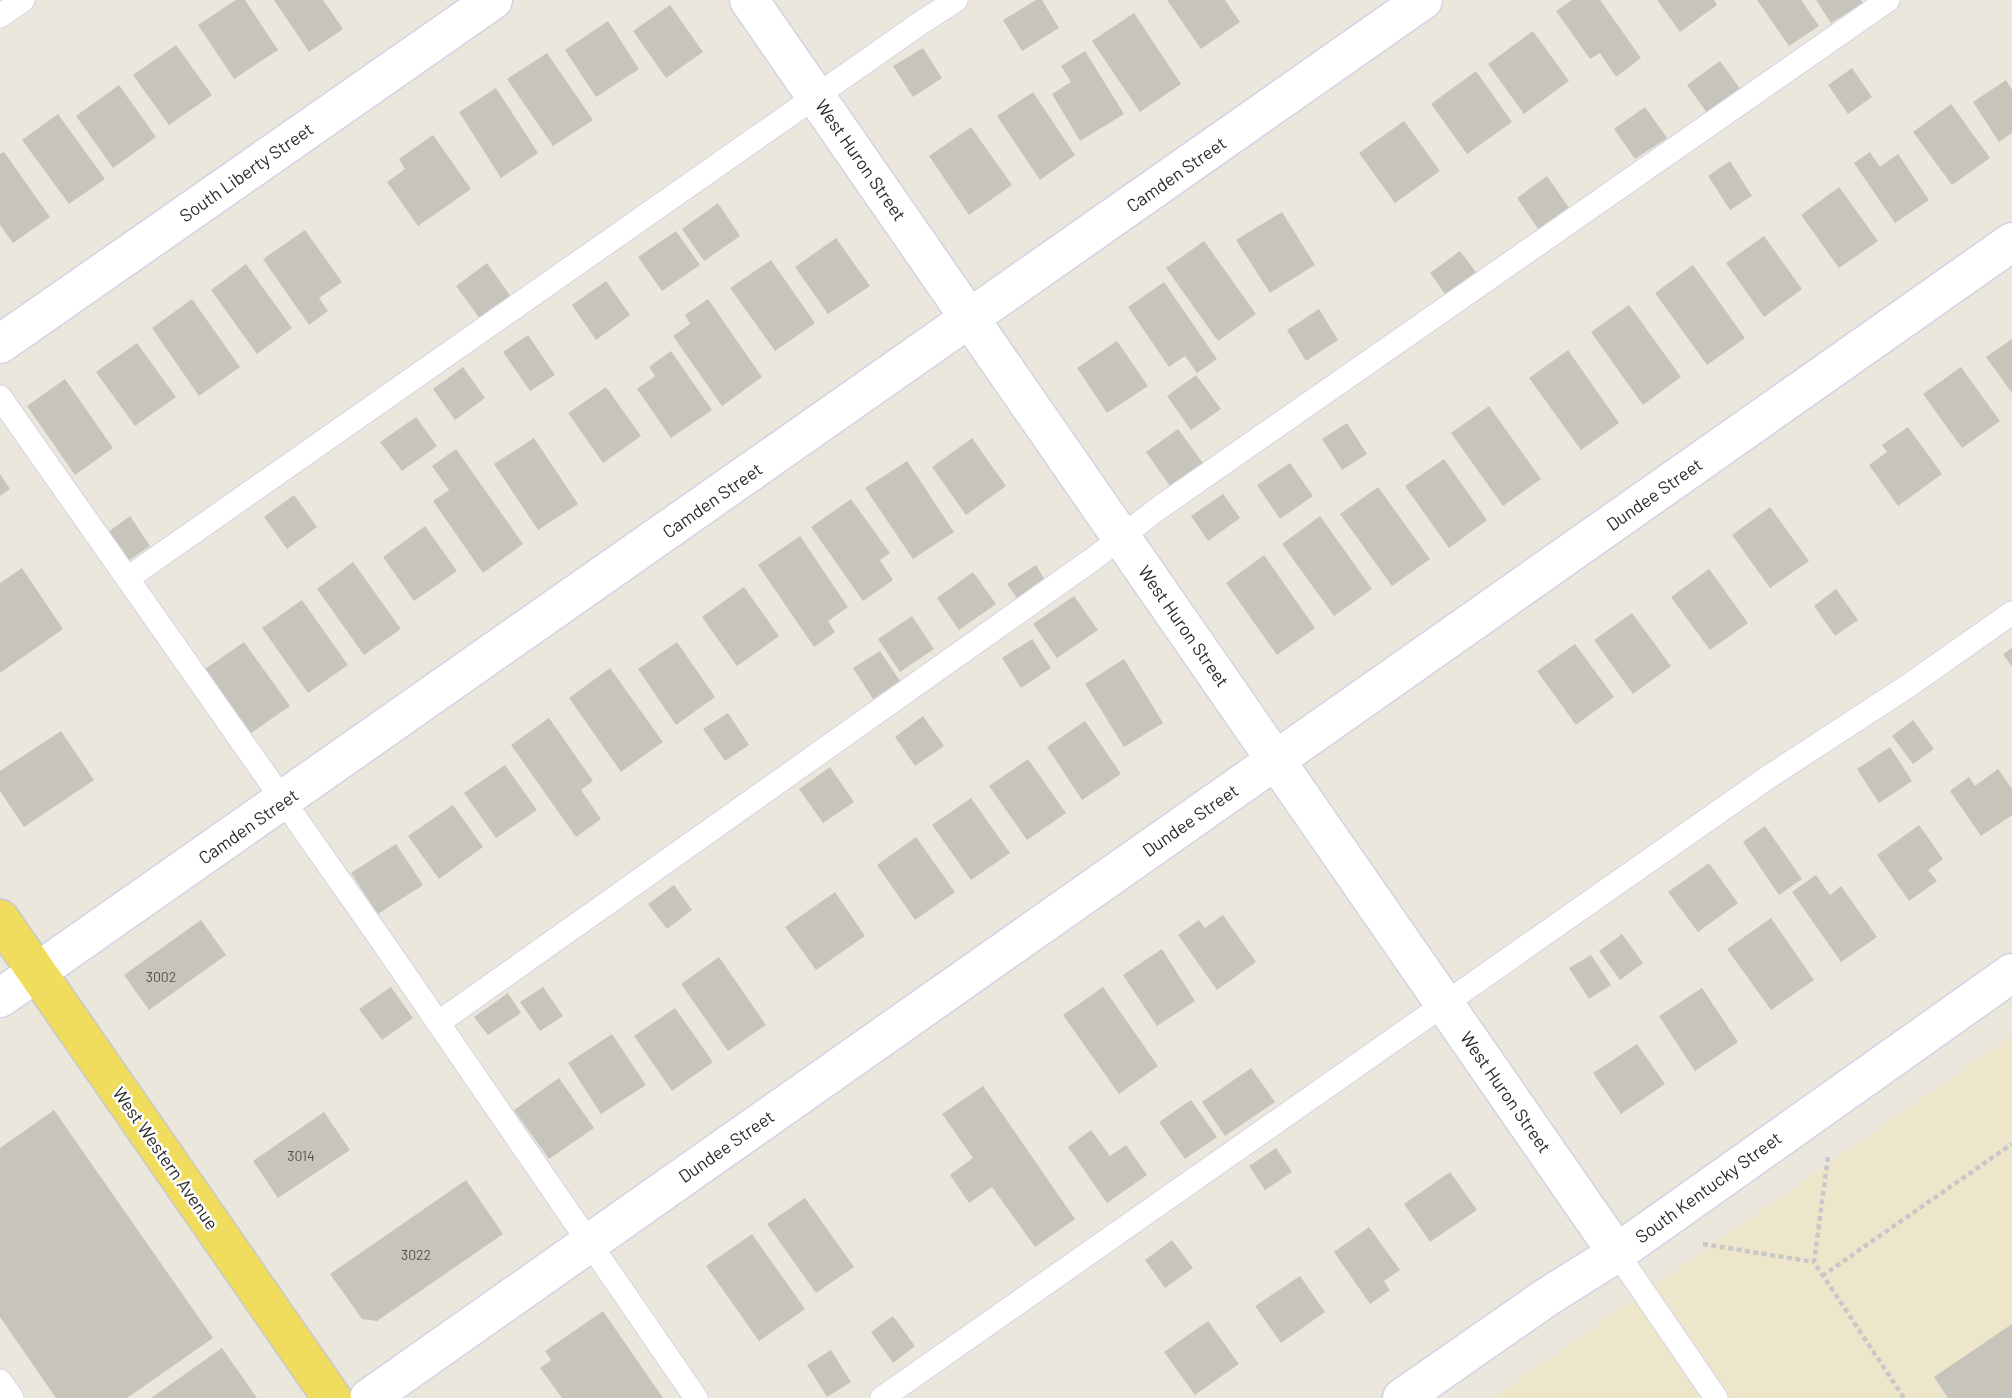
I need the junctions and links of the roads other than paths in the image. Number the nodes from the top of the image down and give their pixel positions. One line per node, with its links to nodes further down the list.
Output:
1 (23, 0): 7 (lane)
2 (493, 0): 11 (street, South Liberty Street)
3 (749, 0): 8 (street, West Huron Street)
4 (956, 0): 8 (lane)
5 (1423, 0): 10 (street, Camden Street)
6 (1888, 0): 13 (lane)
7 (0, 16)
8 (817, 96): 10 (street, West Huron Street); 14 (lane)
9 (2012, 242): 16 (street, Dundee Street)
10 (971, 318): 13 (street, West Huron Street); 17 (street, Camden Street)
11 (0, 344)
12 (0, 397): 14 (lane)
13 (1122, 536): 16 (street, West Huron Street); 23 (lane)
14 (128, 578): 17 (lane)
15 (2012, 613): 22 (lane)
16 (1276, 759): 22 (street, West Huron Street); 24 (street, Dundee Street)
17 (283, 802): 19 (street, Camden Street); 23 (lane)
18 (0, 919): 19 (main road, West Western Avenue)
19 (37, 972): 21 (street, Camden Street); 28 (main road, West Western Avenue)
20 (2012, 973): 25 (street, South Kentucky Street)
21 (0, 998)
22 (1445, 1004): 25 (street, West Huron Street); 31 (lane)
23 (438, 1023): 24 (lane)
24 (590, 1242): 29 (street, Dundee Street); 30 (lane)
25 (1617, 1253): 32 (street, South Kentucky Street); 33 (lane)
26 (0, 1381): 27 (lane)
27 (12, 1398)
28 (332, 1398)
29 (369, 1398)
30 (696, 1398)
31 (882, 1398)
32 (1402, 1398)
33 (1716, 1398)

